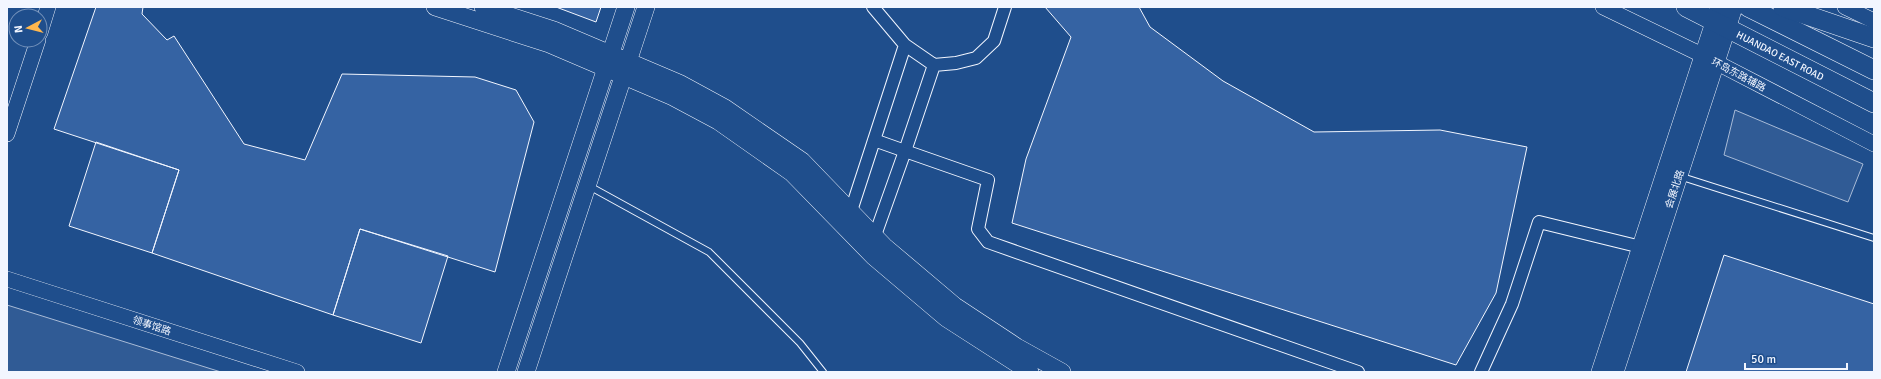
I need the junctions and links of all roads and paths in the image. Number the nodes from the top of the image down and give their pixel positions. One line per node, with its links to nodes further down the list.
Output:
1 (435, 7): 21 (main road)
2 (483, 7): 21 (main road)
3 (626, 7): 21 (main road)
4 (646, 7): 23 (main road)
5 (873, 7): 18 (street)
6 (1005, 7): 22 (street)
7 (1603, 7): 20 (street, 环岛东路辅路)
8 (1686, 7): 14 (main road, HUANDAO EAST ROAD)
9 (1734, 7): 14 (main road, 会展北路)
10 (1748, 7): 13 (main road)
11 (1783, 7): 16 (main road)
12 (1845, 7): 15 (street)
13 (1766, 16): 17 (main road); 24 (main road)
14 (1720, 19): 17 (main road, HUANDAO EAST ROAD); 20 (main road, 会展北路)
15 (1874, 21)
16 (1874, 38)
17 (1754, 43): 25 (main road, HUANDAO EAST ROAD)
18 (905, 45): 22 (street); 27 (street)
19 (35, 48): 26 (street)
20 (1709, 59): 28 (street, 环岛东路辅路); 30 (main road, 会展北路); 36 (main road, 会展北路)
21 (608, 61): 23 (main road); 39 (main road)
22 (934, 65): 29 (street)
23 (625, 69): 31 (main road); 32 (main road); 33 (main road)
24 (1874, 70)
25 (1874, 103)
26 (7, 134)
27 (874, 140): 29 (street); 32 (street)
28 (1874, 144)
29 (905, 151): 35 (street); 44 (street)
30 (1679, 176): 34 (lane); 47 (main road, 会展北路)
31 (587, 185): 40 (main road); 41 (lane)
32 (851, 212): 33 (street); 35 (main road)
33 (846, 228): 35 (main road)
34 (1874, 238)
35 (872, 244): 42 (main road); 43 (main road)
36 (1641, 247): 45 (street); 46 (main road, 会展北路)
37 (7, 278): 38 (street, 领事馆路)
38 (297, 372)
39 (506, 372)
40 (526, 372)
41 (823, 372)
42 (1030, 372)
43 (1062, 372)
44 (1358, 372)
45 (1481, 372)
46 (1600, 372)
47 (1615, 372)

